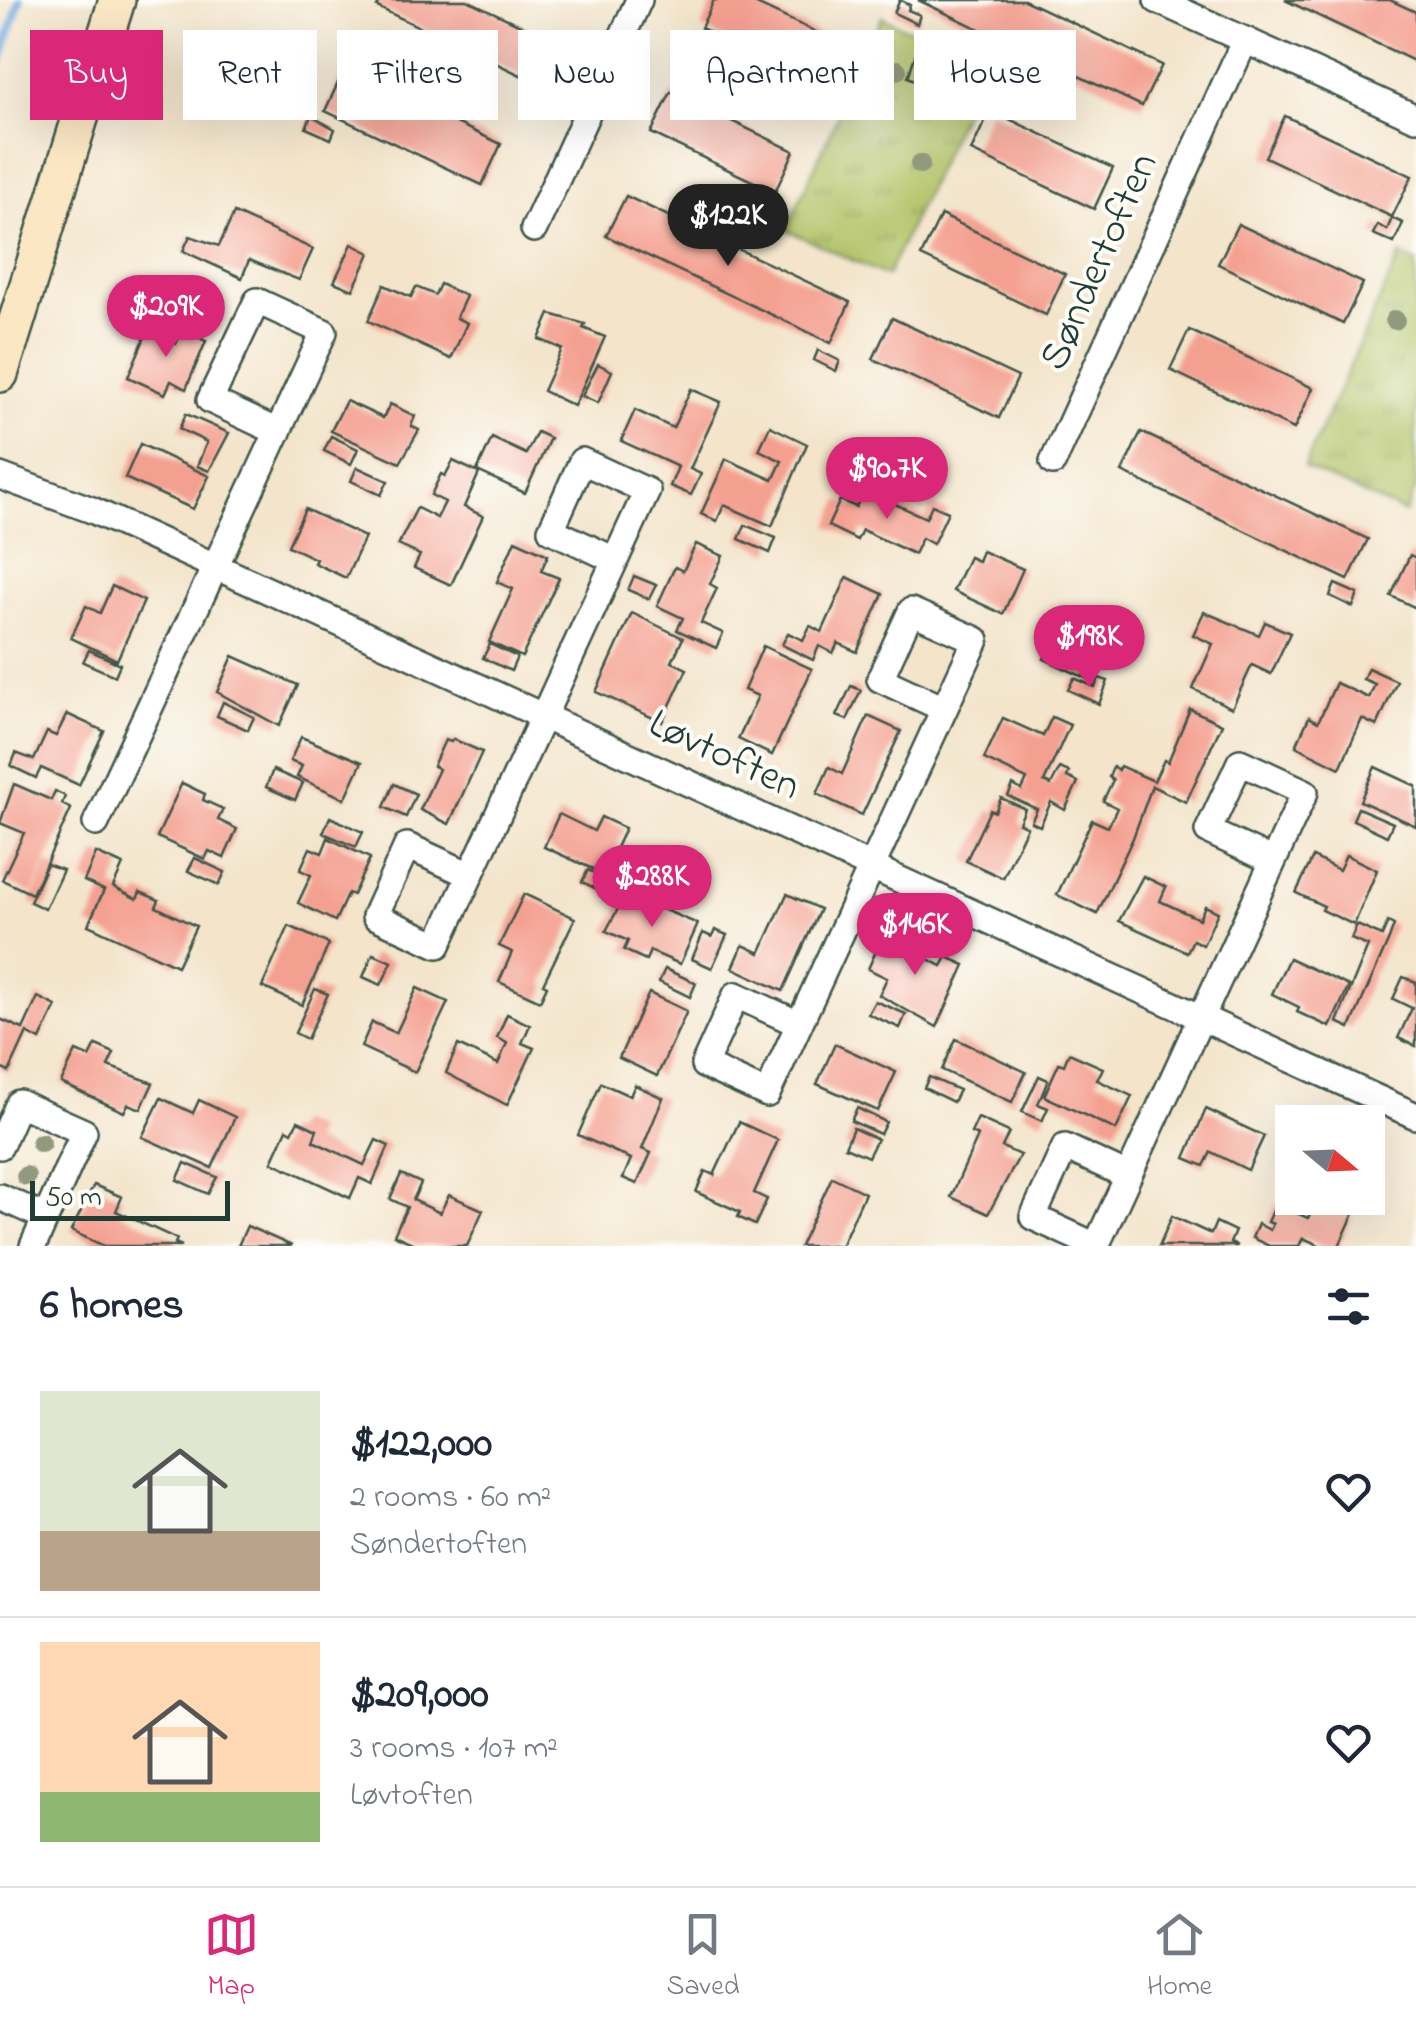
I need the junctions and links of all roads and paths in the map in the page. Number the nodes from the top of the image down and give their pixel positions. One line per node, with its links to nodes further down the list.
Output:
1 (117, 0): 7 (street)
2 (639, 0): 6 (street)
3 (1157, 0): 4 (street)
4 (1245, 40): 5 (street); 9 (street, Søndertoften)
5 (1416, 118)
6 (534, 229)
7 (0, 374)
8 (278, 432): 8 (street); 12 (street)
9 (1052, 462)
10 (0, 476): 12 (street, Løvtoften)
11 (615, 560): 14 (street)
12 (215, 568): 14 (street, Løvtoften); 15 (street)
13 (944, 709): 17 (street)
14 (543, 718): 17 (street, Løvtoften); 18 (street)
15 (96, 823)
16 (1273, 861): 19 (street)
17 (871, 868): 19 (street, Løvtoften); 20 (street)
18 (470, 875)
19 (1201, 1018): 21 (street, Løvtoften); 23 (street)
20 (799, 1024)
21 (1416, 1116)
22 (0, 1146): 25 (street)
23 (1128, 1176)
24 (0, 1197): 25 (street)
25 (45, 1218): 26 (street)
26 (33, 1246)

